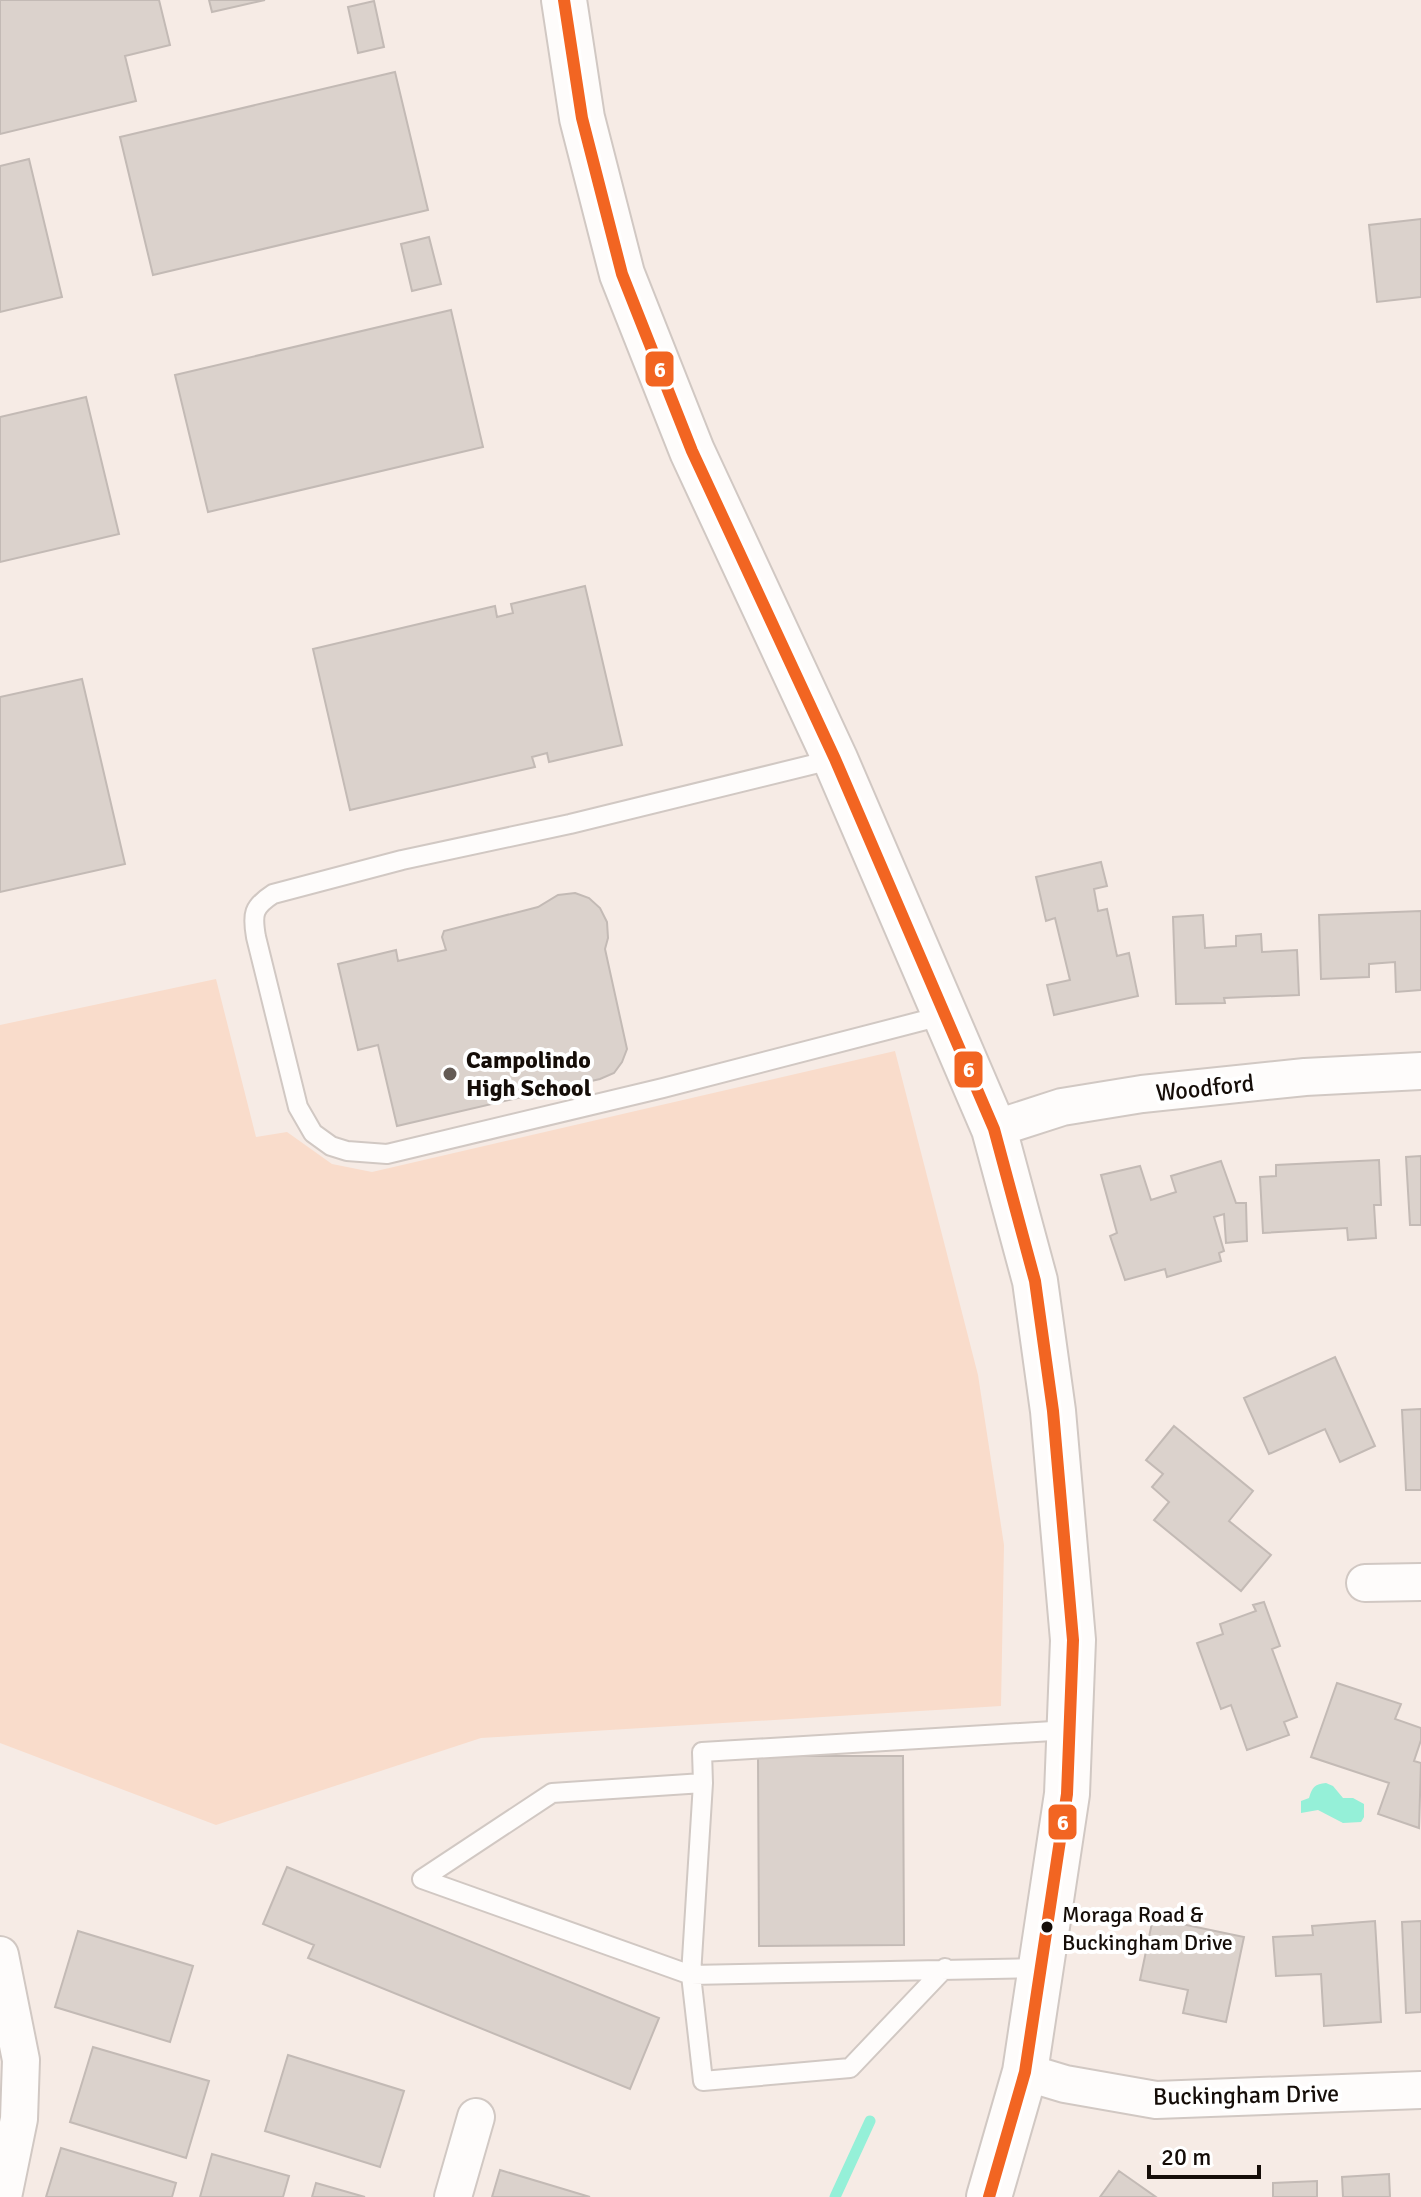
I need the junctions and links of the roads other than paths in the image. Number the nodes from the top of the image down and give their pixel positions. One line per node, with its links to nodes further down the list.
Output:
1 (564, 0): 2 (main road)
2 (835, 759): 3 (main road); 3 (lane)
3 (945, 1015): 5 (main road)
4 (1421, 1071): 5 (street, Woodford)
5 (994, 1129): 8 (main road)
6 (1421, 1582): 7 (street)
7 (1365, 1583)
8 (1069, 1730): 9 (lane); 12 (main road)
9 (703, 1783): 13 (lane); 13 (lane)
10 (0, 1955): 17 (street)
11 (945, 1968): 12 (lane); 13 (lane); 13 (lane)
12 (1041, 1968): 14 (main road)
13 (691, 1975)
14 (1025, 2072): 15 (street, Buckingham Drive); 19 (main road)
15 (1421, 2090)
16 (476, 2117): 18 (street)
17 (3, 2197)
18 (453, 2197)
19 (989, 2197)

